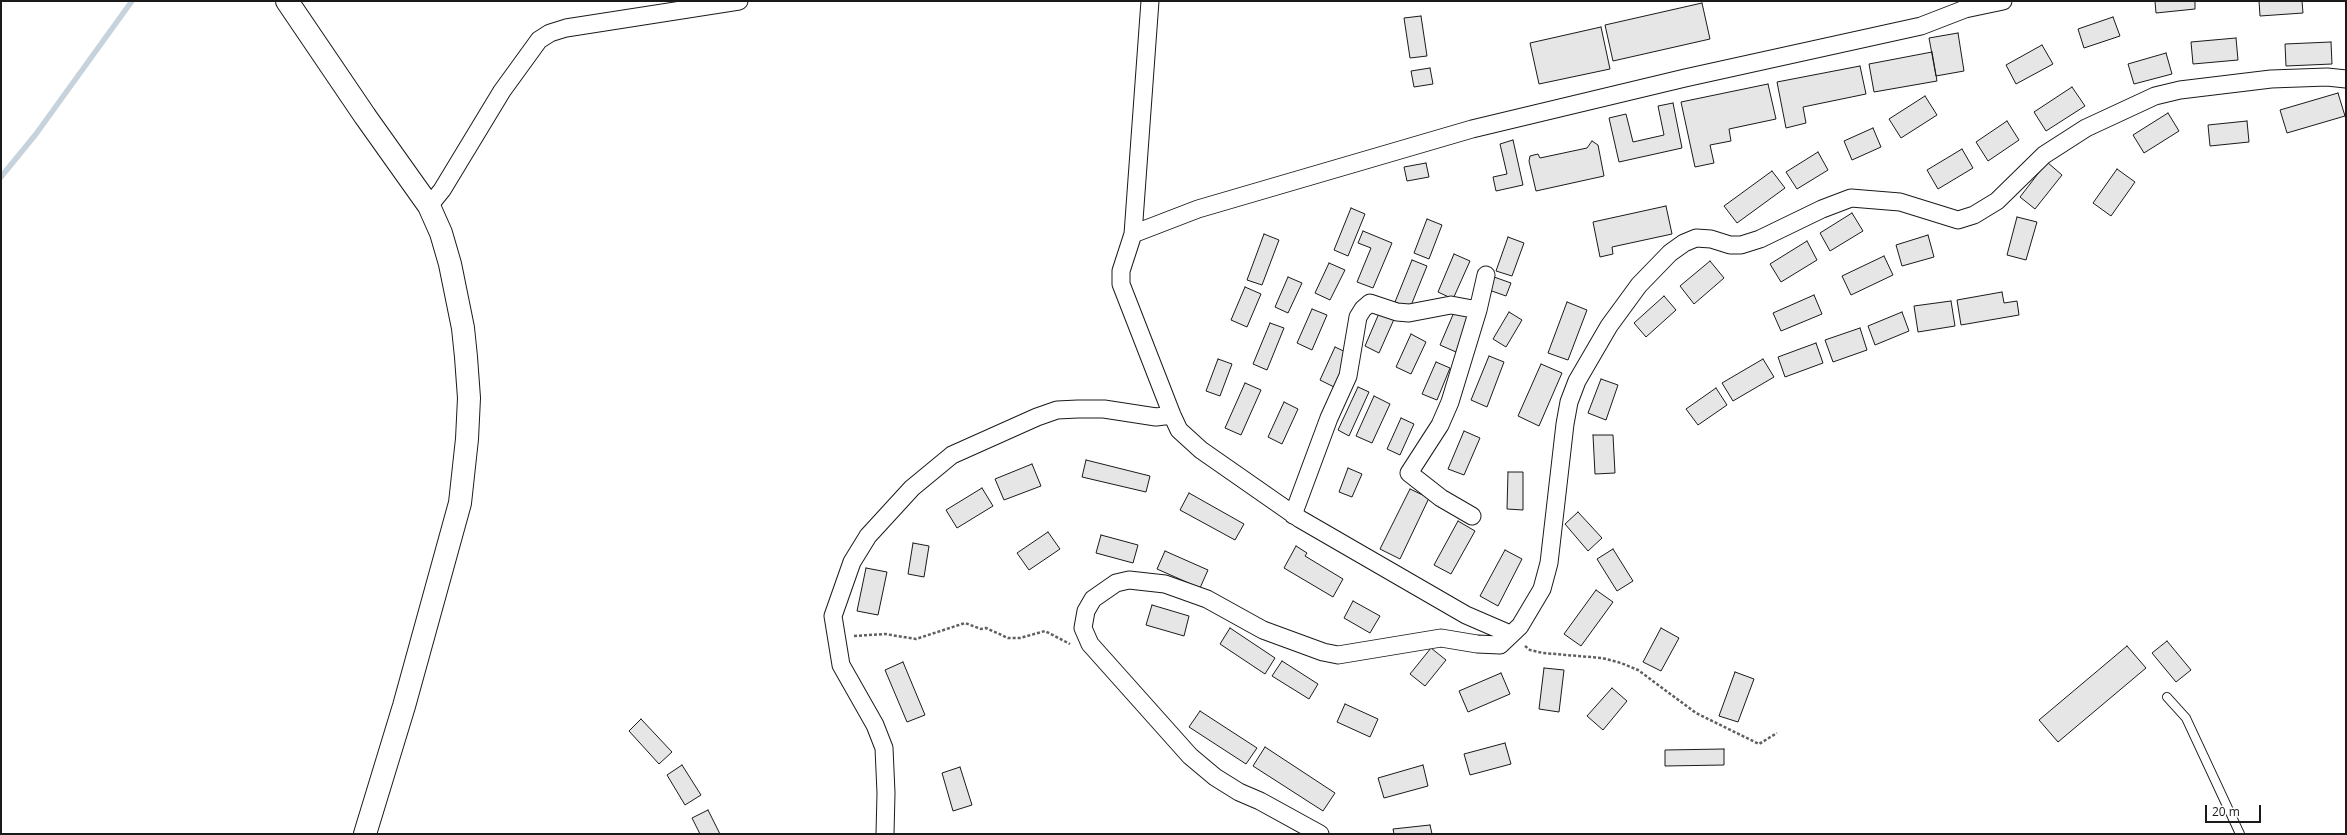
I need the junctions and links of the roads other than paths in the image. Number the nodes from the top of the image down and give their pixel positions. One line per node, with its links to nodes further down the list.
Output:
1 (287, 1): 6 (main road)
2 (739, 1): 6 (street)
3 (1150, 1): 7 (street)
4 (2002, 1): 7 (street)
5 (2346, 79): 13 (street)
6 (429, 206): 15 (main road)
7 (1133, 234): 10 (street)
8 (1486, 275): 9 (street)
9 (1478, 310): 11 (street); 12 (street)
10 (1172, 415): 11 (street); 16 (street)
11 (1293, 515): 13 (street)
12 (1472, 516)
13 (1510, 634): 17 (street)
14 (2166, 697): 18 (lane)
15 (366, 834)
16 (885, 834)
17 (1320, 834)
18 (2240, 834)

